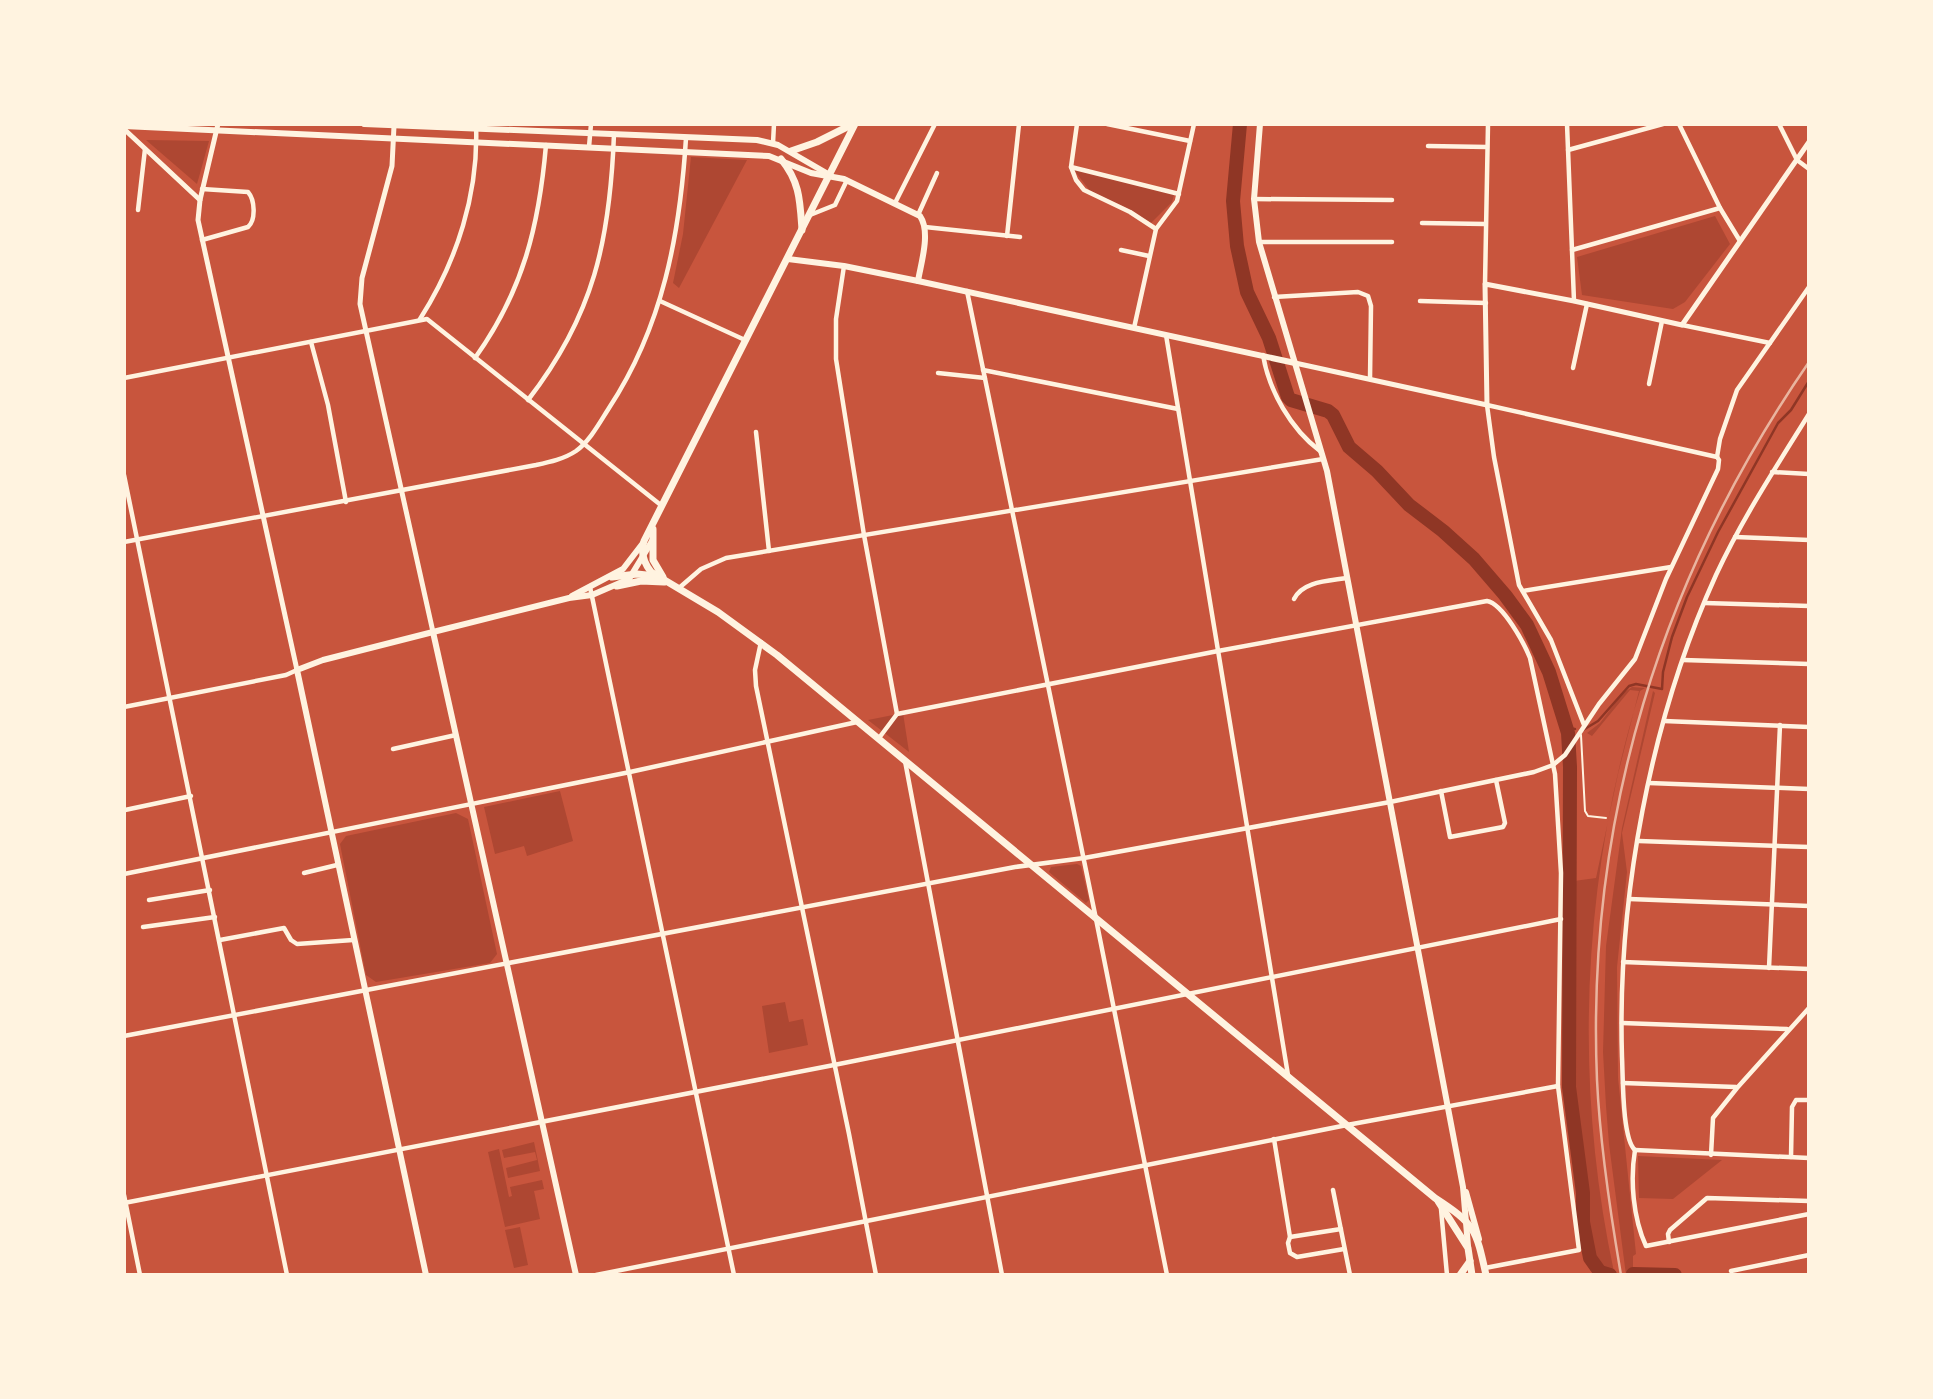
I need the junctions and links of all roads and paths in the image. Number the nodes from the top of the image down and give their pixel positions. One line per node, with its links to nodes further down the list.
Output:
1 (364, 124): 16 (main road)
2 (591, 124): 20 (street)
3 (774, 124): 27 (street)
4 (854, 124): 36 (main road); 42 (main road)
5 (935, 124): 49 (street)
6 (1019, 124): 59 (street)
7 (1077, 124): 39 (street)
8 (1107, 124): 24 (street)
9 (1194, 124): 24 (street)
10 (1260, 124): 46 (main road)
11 (1488, 124): 32 (street)
12 (1567, 124): 34 (street)
13 (1663, 124): 34 (street)
14 (1679, 124): 50 (street)
15 (1779, 124): 38 (street)
16 (394, 125): 17 (main road); 23 (street)
17 (476, 127): 20 (main road); 25 (street)
18 (124, 128): 19 (main road); 33 (street)
19 (218, 128): 23 (main road); 44 (street)
20 (591, 133): 21 (main road); 30 (street)
21 (614, 134): 22 (main road); 31 (street)
22 (686, 137): 27 (main road); 35 (street)
23 (394, 138): 25 (main road); 84 (street)
24 (1190, 141): 45 (street)
25 (476, 142): 28 (main road); 80 (street)
26 (1809, 142): 38 (street)
27 (773, 143): 36 (main road)
28 (546, 145): 30 (main road); 91 (street)
29 (1428, 146): 32 (street)
30 (589, 148): 31 (main road)
31 (613, 148): 35 (main road); 100 (street)
32 (1488, 148): 55 (street)
33 (145, 149): 47 (street); 51 (street)
34 (1568, 150): 66 (street)
35 (685, 151): 37 (main road); 75 (street)
36 (791, 151): 42 (main road)
37 (781, 159): 42 (main road); 58 (main road)
38 (1797, 160): 40 (street); 64 (street)
39 (1071, 169): 45 (street); 57 (street)
40 (1809, 169)
41 (937, 173): 53 (street)
42 (830, 175): 43 (main road); 52 (main road)
43 (847, 180): 49 (main road); 52 (street)
44 (202, 189): 47 (street); 61 (street)
45 (1179, 194): 57 (street)
46 (1254, 199): 48 (street); 62 (main road)
47 (200, 200): 61 (street)
48 (1392, 200)
49 (895, 203): 53 (main road)
50 (1720, 208): 64 (street); 66 (street)
51 (138, 210)
52 (809, 216): 58 (main road)
53 (920, 217): 56 (main road)
54 (1422, 223): 55 (street)
55 (1485, 224): 71 (street)
56 (925, 227): 59 (street); 70 (main road)
57 (1156, 229): 67 (street)
58 (802, 230): 68 (main road)
59 (1006, 236): 60 (street)
60 (1020, 237)
61 (202, 240): 90 (street)
62 (1259, 242): 63 (street); 74 (main road)
63 (1392, 242)
64 (1740, 242): 82 (street)
65 (1121, 250): 67 (street)
66 (1572, 250): 77 (street)
67 (1149, 256): 83 (street)
68 (788, 259): 69 (main road); 86 (main road)
69 (844, 266): 70 (main road); 117 (street)
70 (918, 281): 73 (main road)
71 (1485, 284): 77 (street); 78 (street)
72 (1809, 287): 88 (street)
73 (967, 291): 83 (main road); 94 (street)
74 (1274, 297): 92 (main road); 98 (street)
75 (660, 301): 86 (street); 105 (street)
76 (1420, 301): 78 (street)
77 (1574, 301): 79 (street)
78 (1486, 303): 101 (street)
79 (1587, 304): 81 (street); 93 (street)
80 (420, 319): 84 (street); 91 (street)
81 (1662, 321): 82 (street); 99 (street)
82 (1682, 325): 88 (street)
83 (1134, 328): 85 (main road)
84 (365, 331): 87 (street); 112 (street)
85 (1166, 334): 89 (main road); 102 (street)
86 (746, 341): 114 (main road)
87 (311, 342): 90 (street); 113 (street)
88 (1770, 343): 107 (street)
89 (1263, 355): 92 (main road); 106 (street)
90 (228, 358): 96 (street); 116 (street)
91 (475, 358): 100 (street)
92 (1295, 363): 98 (street); 106 (main road)
93 (1573, 368)
94 (984, 370): 97 (street); 102 (street)
95 (938, 373): 97 (street)
96 (124, 378)
97 (985, 378): 115 (street)
98 (1370, 379): 101 (street)
99 (1649, 384)
100 (528, 400): 105 (street)
101 (1488, 405): 107 (street); 134 (street)
102 (1178, 409): 111 (street)
103 (1809, 414): 108 (street)
104 (756, 432): 123 (street)
105 (583, 444): 112 (street); 114 (street)
106 (1323, 456): 111 (street); 129 (main road)
107 (1718, 458): 125 (street)
108 (1772, 472): 109 (street); 118 (street)
109 (1809, 474)
110 (124, 475): 119 (street)
111 (1190, 481): 115 (street); 143 (street)
112 (402, 491): 113 (street); 141 (street)
113 (346, 502): 116 (street)
114 (663, 507): 121 (main road)
115 (1011, 511): 117 (street); 147 (street)
116 (263, 517): 119 (street); 146 (street)
117 (864, 535): 123 (street); 150 (street)
118 (1735, 537): 120 (street); 138 (street)
119 (138, 539): 122 (street); 148 (street)
120 (1809, 540)
121 (648, 541): 124 (main road); 128 (main road); 130 (main road)
122 (124, 542)
123 (769, 551): 133 (street)
124 (643, 558): 126 (main road); 127 (main road)
125 (1672, 566): 134 (street); 153 (street)
126 (634, 574): 127 (main road); 128 (main road); 132 (main road)
127 (657, 576): 130 (main road)
128 (612, 577): 131 (main road)
129 (1347, 578): 137 (street); 140 (main road)
130 (668, 583): 132 (main road); 133 (main road)
131 (590, 586): 135 (street); 136 (main road)
132 (617, 586): 135 (main road)
133 (678, 588): 142 (main road)
134 (1523, 591): 153 (street)
135 (592, 595): 136 (main road); 163 (street)
136 (569, 598): 141 (main road)
137 (1294, 599)
138 (1705, 603): 139 (street); 144 (street)
139 (1809, 606)
140 (1356, 625): 143 (street); 162 (street); 170 (main road)
141 (433, 632): 146 (main road); 157 (main road)
142 (761, 642): 152 (main road); 159 (street)
143 (1218, 651): 147 (street); 174 (street)
144 (1683, 660): 145 (street); 151 (street)
145 (1809, 664)
146 (297, 670): 148 (street); 175 (main road)
147 (1048, 684): 150 (street); 179 (street)
148 (171, 698): 149 (street); 169 (street)
149 (124, 707)
150 (897, 715): 158 (street)
151 (1664, 721): 154 (street); 165 (street)
152 (859, 722): 158 (main road); 159 (street)
153 (1584, 725): 156 (street)
154 (1780, 725): 155 (street); 166 (street)
155 (1809, 727)
156 (1579, 734): 162 (street); 173 (lane)
157 (456, 735): 160 (street); 171 (main road)
158 (879, 738): 161 (main road)
159 (767, 741): 163 (street); 191 (street)
160 (393, 749)
161 (905, 760): 182 (main road); 185 (street)
162 (1553, 765): 164 (street); 194 (street)
163 (630, 772): 171 (street); 196 (street)
164 (1496, 780): 168 (street); 168 (street)
165 (1649, 783): 166 (street); 176 (street)
166 (1777, 788): 167 (street); 177 (street)
167 (1809, 789)
168 (1441, 791): 170 (street)
169 (191, 796): 172 (street); 180 (street)
170 (1390, 802): 174 (street); 199 (main road)
171 (471, 804): 175 (street); 201 (main road)
172 (125, 810)
173 (1606, 818)
174 (1247, 828): 179 (street); 204 (street)
175 (331, 833): 180 (street); 181 (main road)
176 (1639, 841): 177 (street); 187 (street)
177 (1775, 846): 178 (street); 189 (street)
178 (1809, 847)
179 (1084, 858): 182 (street); 193 (street)
180 (204, 859): 184 (street); 186 (street)
181 (337, 865): 183 (street); 198 (main road)
182 (1031, 865): 185 (street); 193 (main road)
183 (304, 873)
184 (124, 874)
185 (928, 884): 191 (street); 213 (street)
186 (210, 890): 188 (street); 192 (street)
187 (1629, 899): 189 (street); 200 (street)
188 (149, 900)
189 (1772, 904): 190 (street); 202 (street)
190 (1809, 906)
191 (802, 908): 196 (street); 214 (street)
192 (215, 917): 195 (street); 197 (street)
193 (1096, 919): 206 (main road); 207 (street)
194 (1561, 919): 199 (street); 217 (street)
195 (144, 927)
196 (663, 935): 201 (street); 219 (street)
197 (220, 940): 198 (street); 209 (street)
198 (353, 940): 205 (main road)
199 (1417, 948): 204 (street); 221 (main road)
200 (1623, 962): 202 (street); 210 (street)
201 (507, 964): 205 (street); 222 (main road)
202 (1769, 968): 203 (street)
203 (1809, 969)
204 (1272, 977): 206 (street); 215 (street)
205 (364, 990): 209 (street); 225 (main road)
206 (1188, 994): 207 (street); 215 (main road)
207 (1114, 1008): 213 (street); 230 (street)
208 (1809, 1008): 211 (street)
209 (235, 1015): 212 (street); 231 (street)
210 (1622, 1023): 211 (street); 216 (street)
211 (1788, 1029): 218 (street)
212 (124, 1036)
213 (957, 1039): 214 (street); 235 (street)
214 (834, 1065): 219 (street); 241 (street)
215 (1288, 1076): 223 (main road)
216 (1623, 1083): 218 (street); 226 (street)
217 (1558, 1086): 221 (street); 252 (street)
218 (1737, 1087): 227 (street)
219 (696, 1091): 222 (street); 246 (street)
220 (1809, 1100): 228 (street)
221 (1447, 1106): 223 (street); 232 (main road)
222 (542, 1121): 225 (street); 256 (main road)
223 (1347, 1125): 224 (street); 236 (main road)
224 (1273, 1139): 230 (street); 243 (street)
225 (398, 1149): 231 (street); 255 (main road)
226 (1635, 1150): 227 (street); 245 (street)
227 (1711, 1154): 228 (street)
228 (1791, 1157): 229 (street)
229 (1809, 1158)
230 (1145, 1165): 235 (street); 261 (street)
231 (267, 1175): 238 (street); 254 (street)
232 (1463, 1187): 240 (main road); 244 (main road)
233 (1333, 1190): 242 (street)
234 (124, 1195): 238 (street)
235 (986, 1197): 241 (street); 260 (street)
236 (1438, 1201): 240 (main road); 247 (main road); 263 (street)
237 (1809, 1201): 245 (street)
238 (125, 1203): 253 (street)
239 (1809, 1214): 245 (street)
240 (1466, 1220): 244 (main road); 247 (main road)
241 (865, 1221): 246 (street); 259 (street)
242 (1341, 1229): 243 (street); 248 (street)
243 (1290, 1237): 248 (street)
244 (1479, 1241): 252 (main road)
245 (1669, 1242)
246 (729, 1248): 257 (street); 258 (street)
247 (1468, 1248): 250 (main road)
248 (1344, 1249): 262 (street)
249 (1809, 1255): 251 (street)
250 (1470, 1260): 264 (main road); 265 (main road)
251 (1731, 1271)
252 (1485, 1272)
253 (140, 1275)
254 (287, 1275)
255 (426, 1275)
256 (576, 1275)
257 (596, 1275)
258 (734, 1275)
259 (876, 1275)
260 (1002, 1275)
261 (1167, 1275)
262 (1350, 1275)
263 (1447, 1275)
264 (1460, 1275)
265 (1472, 1275)

